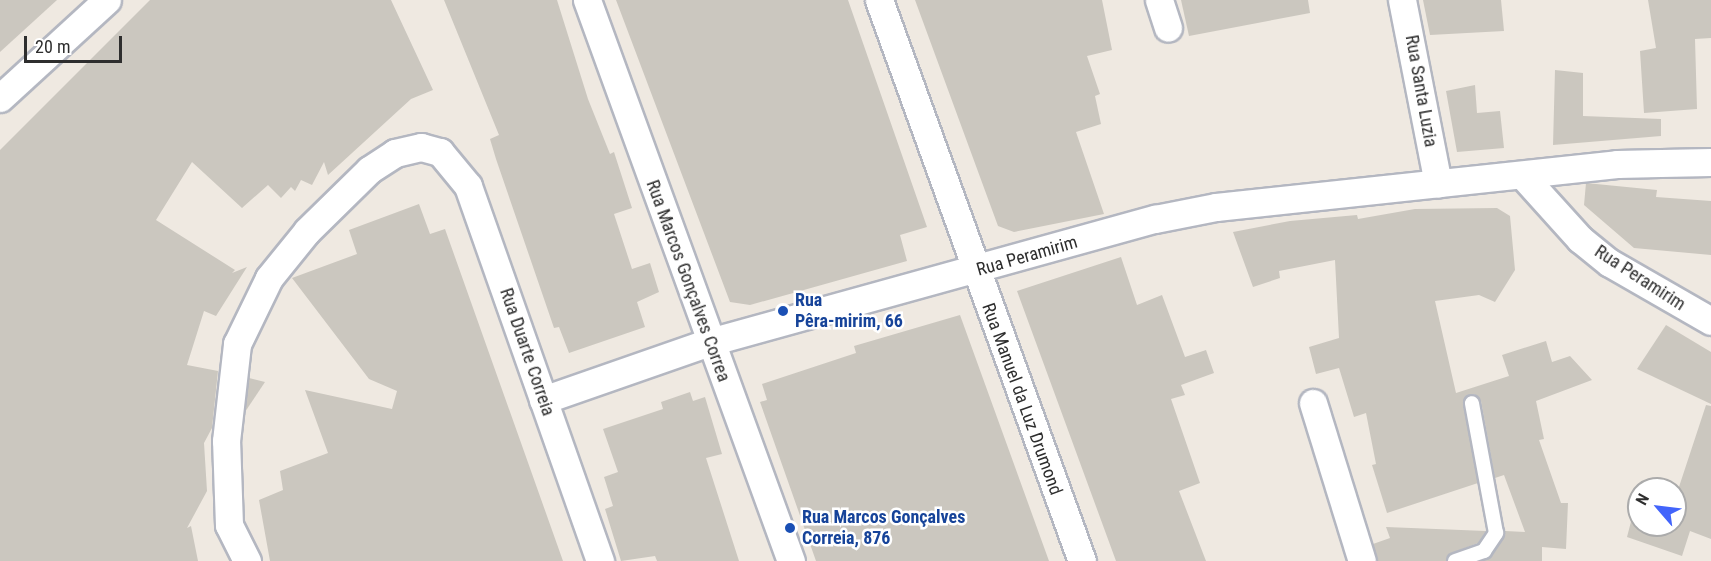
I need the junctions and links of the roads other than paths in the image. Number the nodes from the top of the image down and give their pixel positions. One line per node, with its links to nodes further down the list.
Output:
1 (107, 0): 7 (street)
2 (587, 0): 13 (street, Rua Marcos Gonçalves Correa)
3 (879, 0): 11 (street, Rua Manuel da Luz Drumond)
4 (1159, 0): 6 (street)
5 (1402, 0): 10 (street, Rua Santa Luzia)
6 (1168, 28)
7 (0, 98)
8 (1711, 162): 9 (street, Rua Peramirim)
9 (1524, 177): 10 (street, Rua Peramirim); 12 (street, Rua Peramirim)
10 (1438, 183): 11 (street, Rua Peramirim)
11 (975, 270): 13 (street, Rua Peramirim); 20 (street, Rua Manuel da Luz Drumond)
12 (1711, 321)
13 (711, 342): 14 (street, Rua Peramirim); 19 (street, Rua Marcos Gonçalves Correa)
14 (543, 400): 17 (street, Rua Duarte Correia); 18 (street, Rua Duarte Correia)
15 (1313, 403): 21 (street)
16 (1472, 404): 22 (lane)
17 (247, 561)
18 (600, 561)
19 (791, 561)
20 (1082, 561)
21 (1362, 561)
22 (1455, 561)

